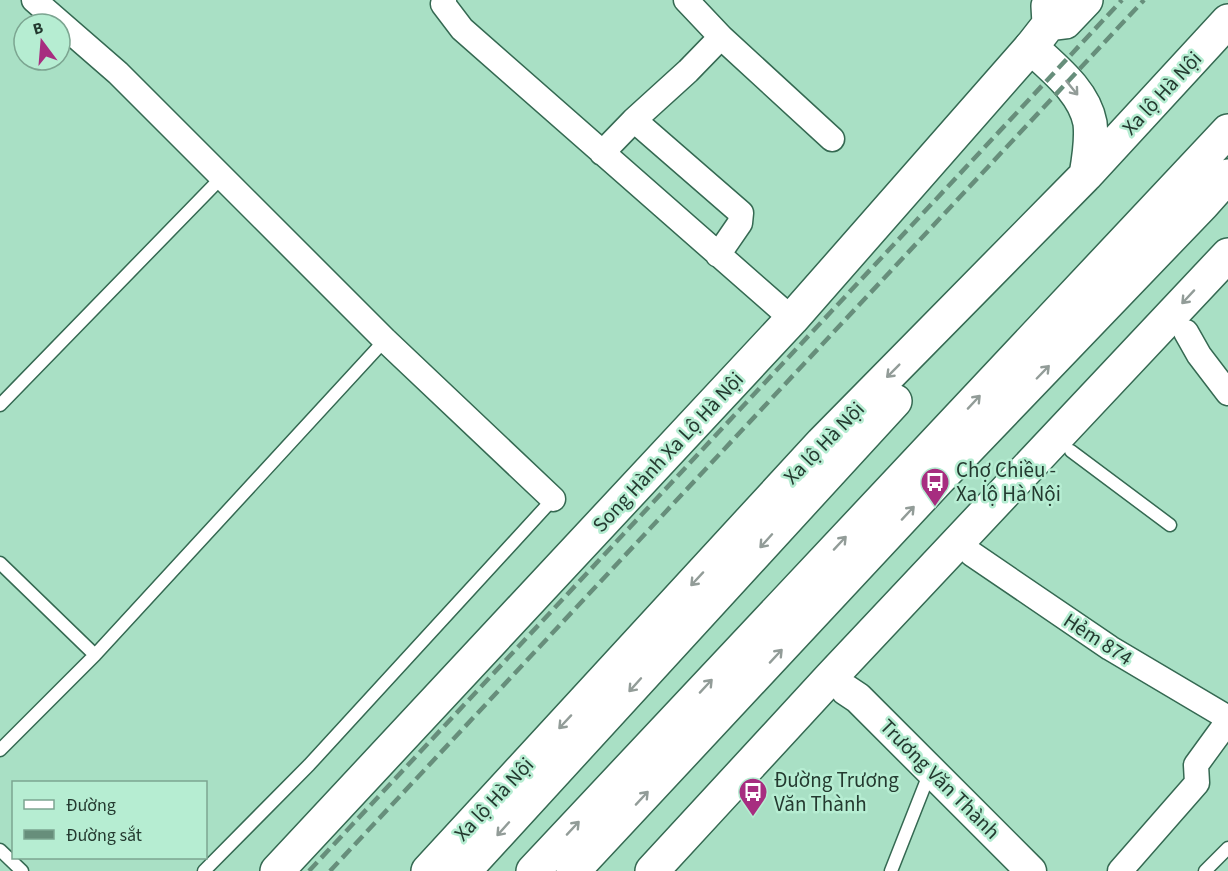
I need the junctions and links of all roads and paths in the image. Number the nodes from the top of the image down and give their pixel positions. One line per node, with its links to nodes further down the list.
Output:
1 (34, 0): 15 (street)
2 (444, 0): 12 (street)
3 (686, 0): 7 (street)
4 (1086, 0): 6 (main road, Song Hành Xa Lộ Hà Nội)
5 (1228, 21): 13 (main road, Xa lộ Hà Nội)
6 (1044, 24): 13 (main road, one-way to 13); 21 (main road, Song Hành Xa Lộ Hà Nội)
7 (722, 37): 9 (street); 11 (street)
8 (1228, 47): 19 (main road, Xa lộ Hà Nội)
9 (634, 120): 12 (street); 17 (street)
10 (1228, 131): 45 (main road, one-way to 10)
11 (832, 139)
12 (602, 153): 17 (street)
13 (1086, 175): 16 (main road, Xa lộ Hà Nội)
14 (1228, 176): 46 (main road, one-way to 14)
15 (222, 177): 23 (street); 25 (lane)
16 (1037, 225): 19 (main road); 27 (main road, Xa lộ Hà Nội, one-way to 27)
17 (718, 255): 21 (street)
18 (1228, 255): 34 (main road, one-way to 34)
19 (1028, 261): 26 (main road, Xa lộ Hà Nội)
20 (1228, 288): 22 (main road)
21 (792, 319): 42 (main road, Song Hành Xa Lộ Hà Nội)
22 (1186, 332): 24 (street); 28 (main road)
23 (385, 340): 29 (street); 33 (lane)
24 (1228, 393)
25 (0, 405)
26 (876, 420): 27 (main road); 44 (main road, Xa lộ Hà Nội, one-way to 44)
27 (822, 443): 43 (main road, Xa lộ Hà Nội, one-way to 43)
28 (1071, 451): 30 (lane); 31 (main road)
29 (553, 499): 41 (lane)
30 (1170, 525)
31 (972, 554): 34 (main road); 35 (street, Hẻm 874)
32 (0, 563): 33 (lane)
33 (95, 655): 36 (lane)
34 (838, 684): 37 (street, Trương Văn Thành); 47 (main road); 48 (main road)
35 (1228, 719): 51 (street)
36 (0, 750)
37 (931, 770): 49 (lane); 50 (street, Trương Văn Thành)
38 (1228, 848): 52 (lane)
39 (0, 849): 40 (lane)
40 (22, 871)
41 (204, 871)
42 (277, 871)
43 (428, 871)
44 (464, 871)
45 (534, 871)
46 (573, 871)
47 (652, 871)
48 (681, 871)
49 (891, 871)
50 (1031, 871)
51 (1120, 871)
52 (1205, 871)

